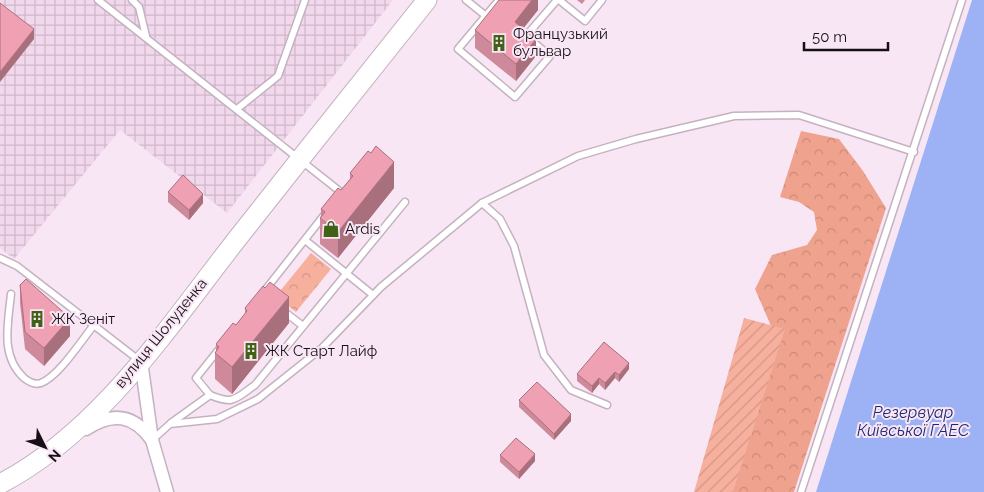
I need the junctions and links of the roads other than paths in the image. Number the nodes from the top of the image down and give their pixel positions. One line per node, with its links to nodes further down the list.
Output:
1 (98, 0): 11 (lane)
2 (132, 0): 11 (lane)
3 (305, 0): 12 (lane)
4 (427, 0): 14 (main road, вулиця Шолуденка)
5 (466, 0): 10 (lane)
6 (499, 0): 10 (lane)
7 (558, 0): 8 (lane); 10 (lane)
8 (602, 0)
9 (962, 0): 13 (lane)
10 (486, 16)
11 (146, 36): 12 (lane)
12 (237, 109): 14 (lane)
13 (914, 152): 19 (lane); 39 (lane)
14 (300, 159): 16 (lane); 31 (main road, вулиця Шолуденка)
15 (348, 186): 16 (lane)
16 (342, 192): 17 (lane)
17 (337, 199)
18 (405, 202): 23 (lane)
19 (482, 203): 25 (lane); 33 (lane)
20 (332, 206): 21 (lane)
21 (305, 240): 23 (lane); 26 (lane)
22 (0, 258): 28 (lane)
23 (346, 273): 25 (lane); 29 (lane)
24 (11, 294): 28 (lane)
25 (373, 295): 34 (lane)
26 (269, 299)
27 (276, 305): 29 (lane)
28 (94, 326): 31 (lane)
29 (303, 326): 32 (lane)
30 (226, 340): 32 (lane)
31 (141, 361): 35 (street); 36 (main road, вулиця Шолуденка)
32 (210, 395): 34 (lane)
33 (607, 405)
34 (170, 424): 35 (lane)
35 (152, 440): 36 (street); 38 (street)
36 (54, 450): 37 (main road, вулиця Шолуденка)
37 (0, 484)
38 (167, 492)
39 (801, 492)

